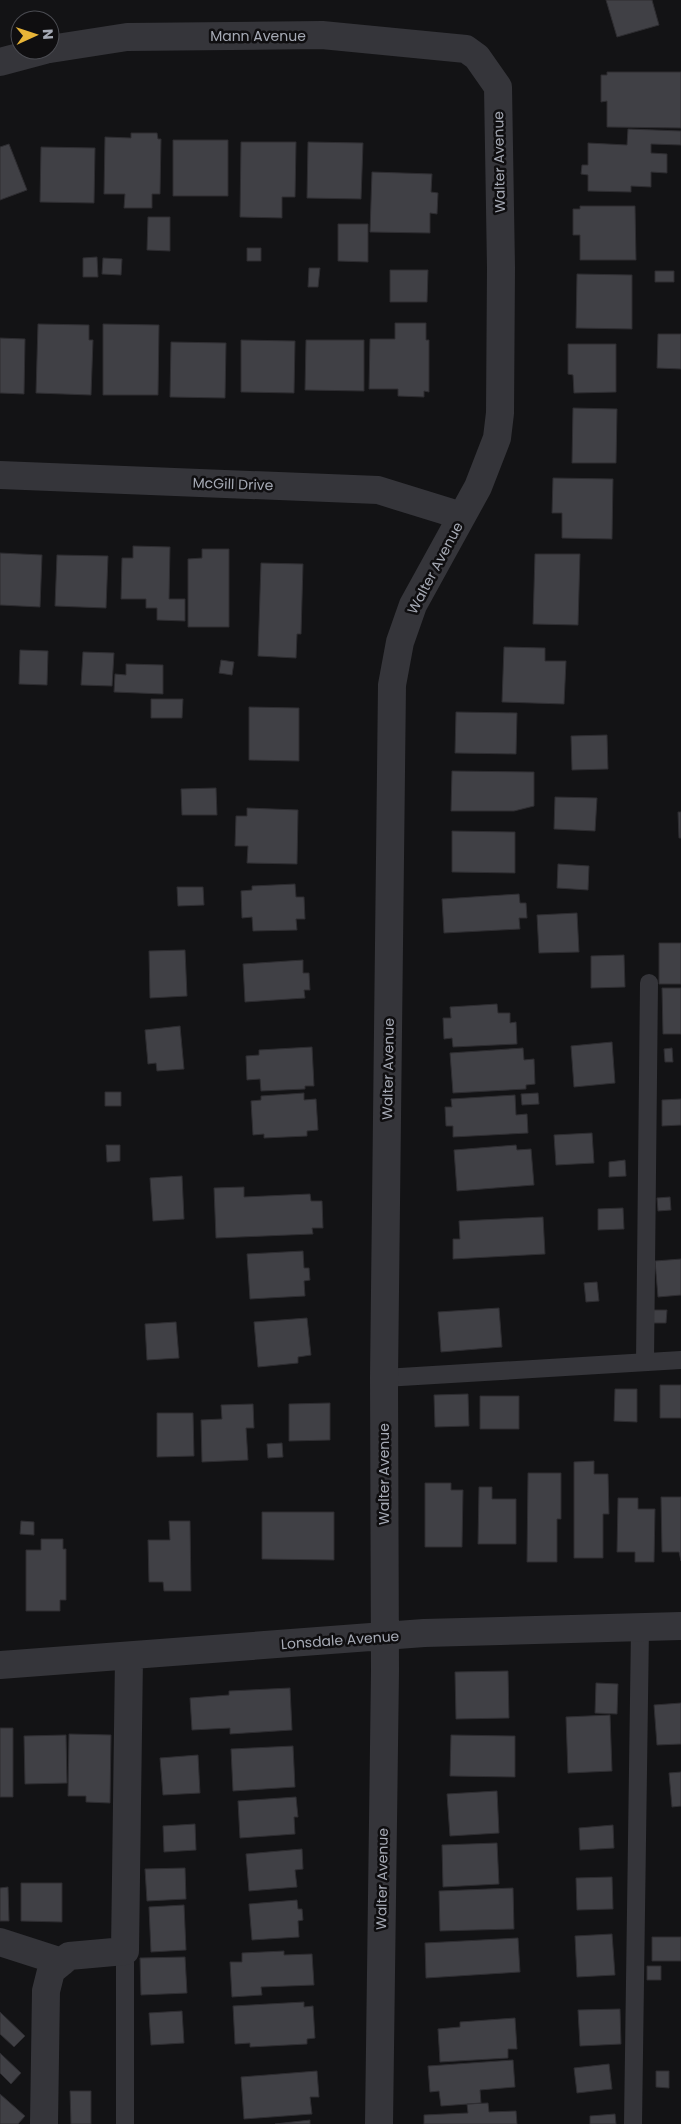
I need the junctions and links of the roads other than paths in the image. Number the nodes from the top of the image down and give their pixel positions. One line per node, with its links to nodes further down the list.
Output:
1 (60, 47): 2 (street, Mann Avenue)
2 (466, 49): 4 (street, Walter Avenue)
3 (0, 475): 4 (street, McGill Drive)
4 (462, 516): 8 (street, Walter Avenue)
5 (648, 983): 7 (lane)
6 (681, 1360): 7 (lane)
7 (645, 1362): 8 (lane)
8 (384, 1378): 11 (street, Walter Avenue)
9 (681, 1626): 10 (street, Lonsdale Avenue)
10 (640, 1628): 11 (street, Lonsdale Avenue); 20 (lane)
11 (385, 1637): 12 (street, Lonsdale Avenue); 19 (street, Walter Avenue)
12 (129, 1656): 13 (street, Lonsdale Avenue); 15 (street)
13 (0, 1665)
14 (0, 1942): 16 (street)
15 (125, 1951): 16 (street); 18 (lane)
16 (62, 1962): 17 (street)
17 (44, 2124)
18 (125, 2124)
19 (379, 2124)
20 (633, 2124)

